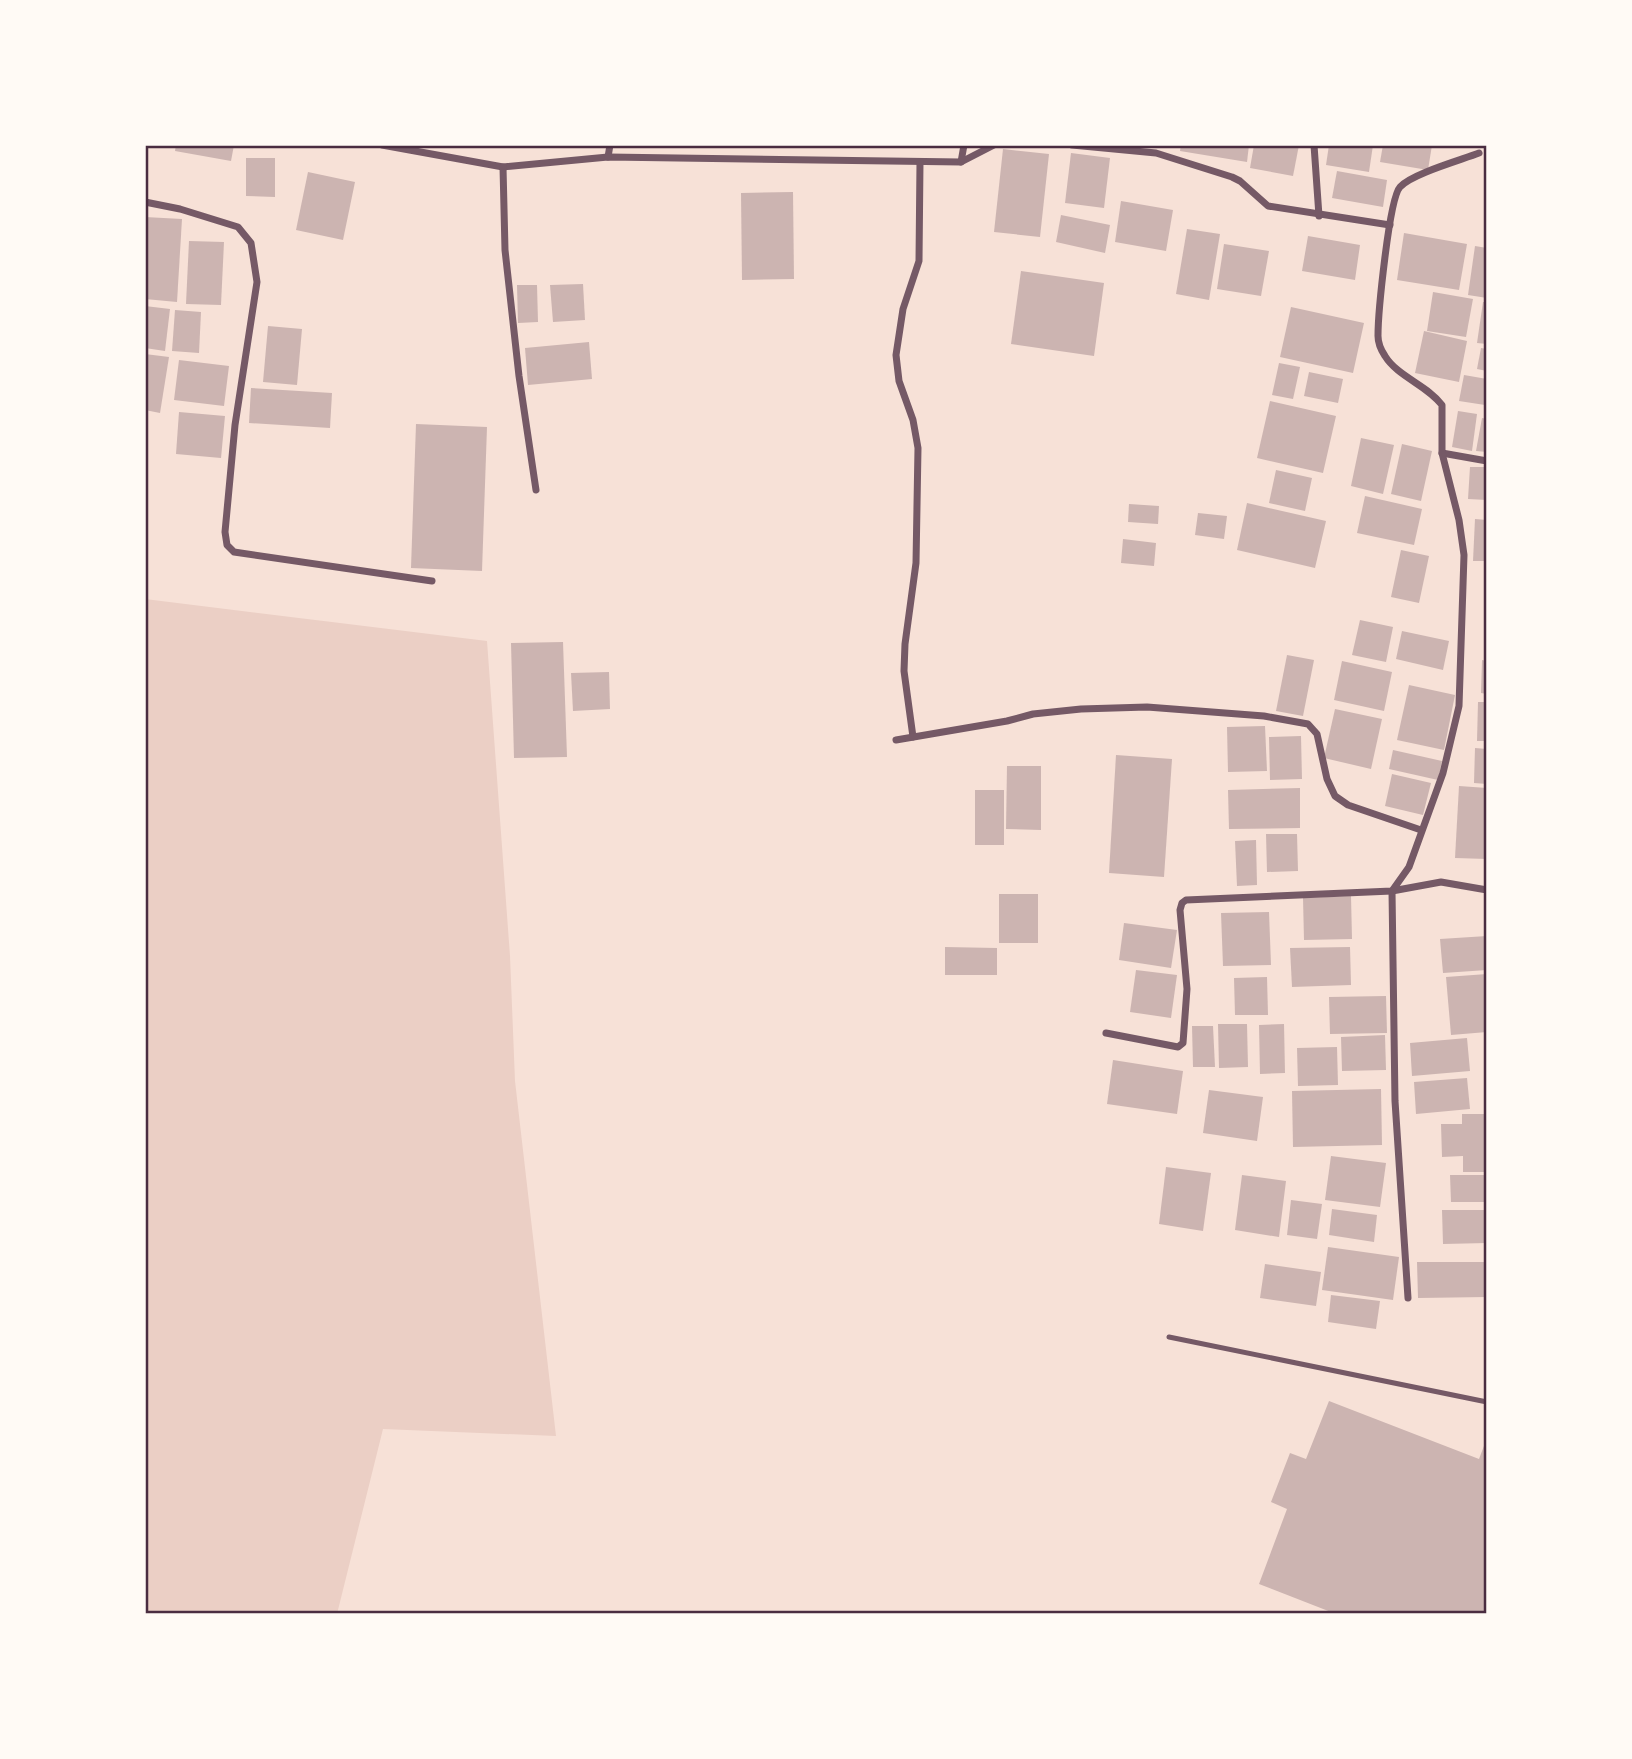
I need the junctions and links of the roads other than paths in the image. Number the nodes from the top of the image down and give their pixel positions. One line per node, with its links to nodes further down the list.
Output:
1 (382, 145): 11 (street)
2 (610, 145): 8 (street)
3 (964, 145): 10 (street)
4 (994, 145): 10 (street)
5 (1072, 145): 13 (street)
6 (1314, 145): 13 (street)
7 (1479, 153): 14 (street)
8 (608, 158): 9 (street); 11 (street)
9 (920, 162): 10 (street); 19 (street)
10 (961, 162)
11 (503, 167): 17 (street)
12 (145, 202): 18 (street)
13 (1319, 215): 14 (street)
14 (1390, 225): 15 (street)
15 (1442, 453): 16 (street); 21 (street)
16 (1487, 461)
17 (536, 490)
18 (432, 581)
19 (913, 737): 20 (street); 21 (street)
20 (896, 740)
21 (1421, 830): 23 (street)
22 (1487, 890): 23 (street)
23 (1392, 891): 24 (street); 25 (street)
24 (1106, 1033)
25 (1408, 1298)
26 (1168, 1337): 27 (lane)
27 (1487, 1402)

